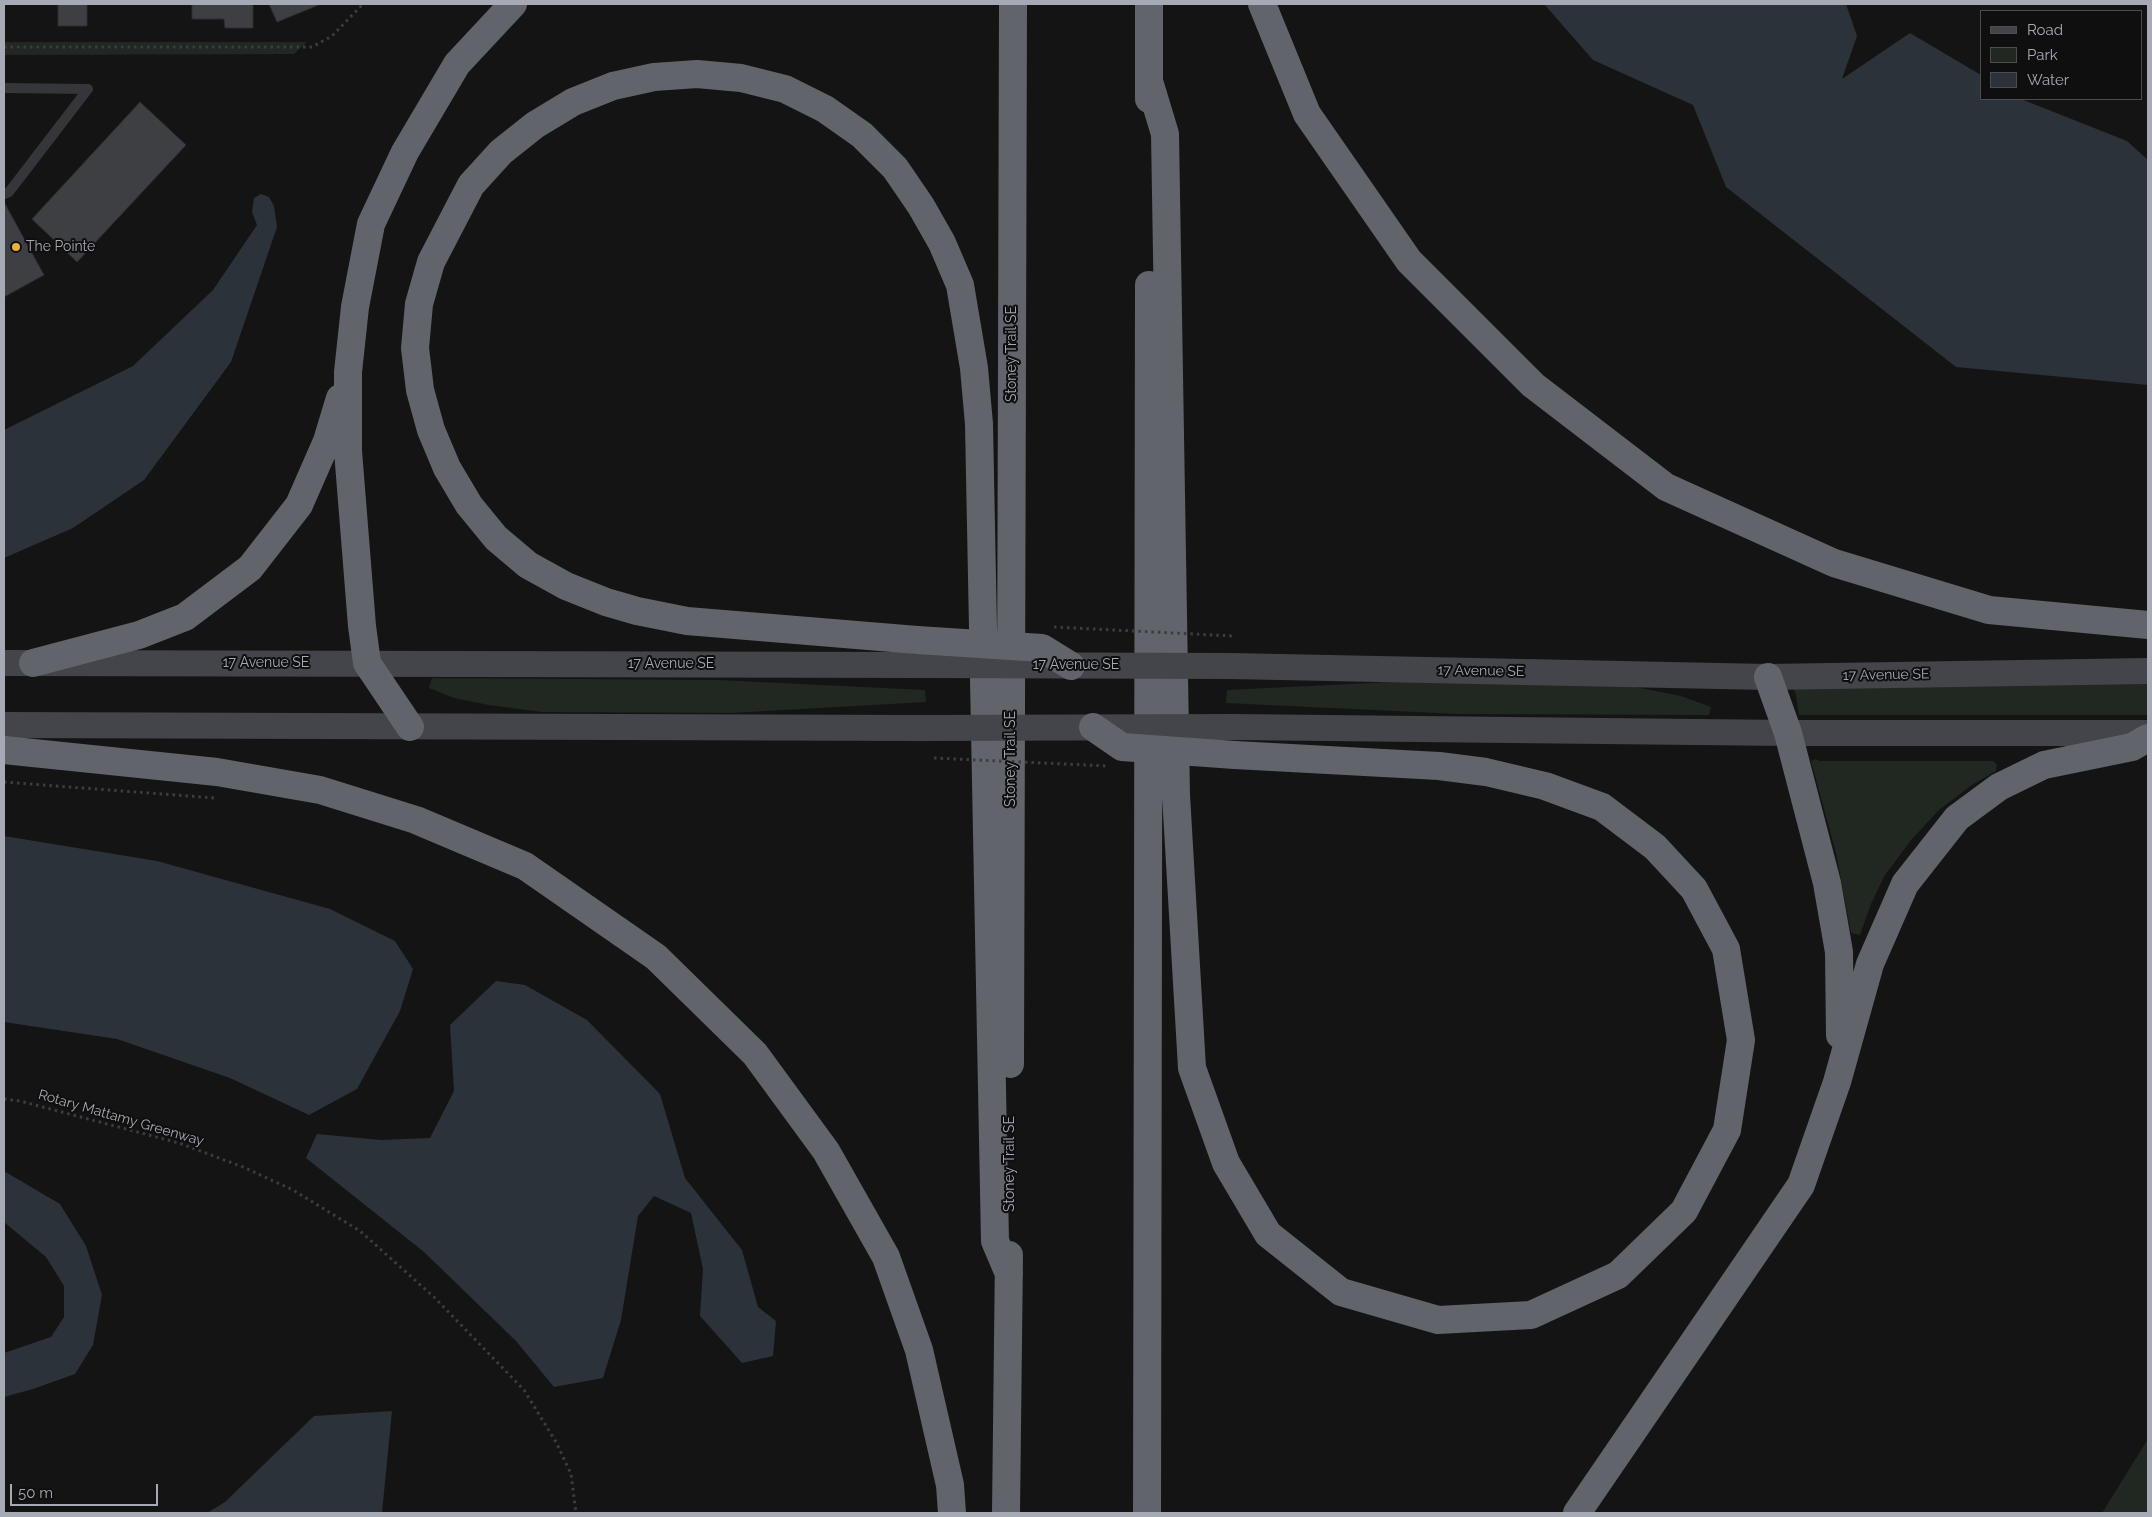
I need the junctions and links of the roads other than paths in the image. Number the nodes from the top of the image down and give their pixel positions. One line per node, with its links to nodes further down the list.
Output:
1 (513, 4): 8 (highway)
2 (1013, 4): 25 (highway, Stoney Trail SE)
3 (1149, 4): 5 (highway)
4 (1262, 4): 9 (highway)
5 (1149, 81): 19 (highway, bridge); 28 (highway)
6 (4, 88): 7 (lane)
7 (4, 194)
8 (348, 372): 12 (highway); 13 (highway)
9 (2148, 626)
10 (917, 653): 13 (main road, 17 Avenue SE); 14 (highway, bridge); 25 (highway)
11 (4, 663): 12 (main road, 17 Avenue SE)
12 (33, 663): 13 (main road, 17 Avenue SE)
13 (367, 663): 18 (highway)
14 (1071, 666): 16 (main road, 17 Avenue SE, bridge)
15 (2148, 671): 16 (main road, 17 Avenue SE)
16 (1768, 677): 20 (highway)
17 (4, 725): 18 (main road)
18 (410, 727): 19 (main road, bridge)
19 (1093, 727): 20 (main road, bridge)
20 (1788, 733): 21 (main road); 24 (highway)
21 (2148, 733)
22 (2148, 738): 24 (highway)
23 (4, 750): 26 (highway)
24 (1837, 1082): 29 (highway)
25 (1010, 1274): 27 (highway, Stoney Trail SE)
26 (952, 1513)
27 (1006, 1513)
28 (1147, 1513)
29 (1577, 1513)

